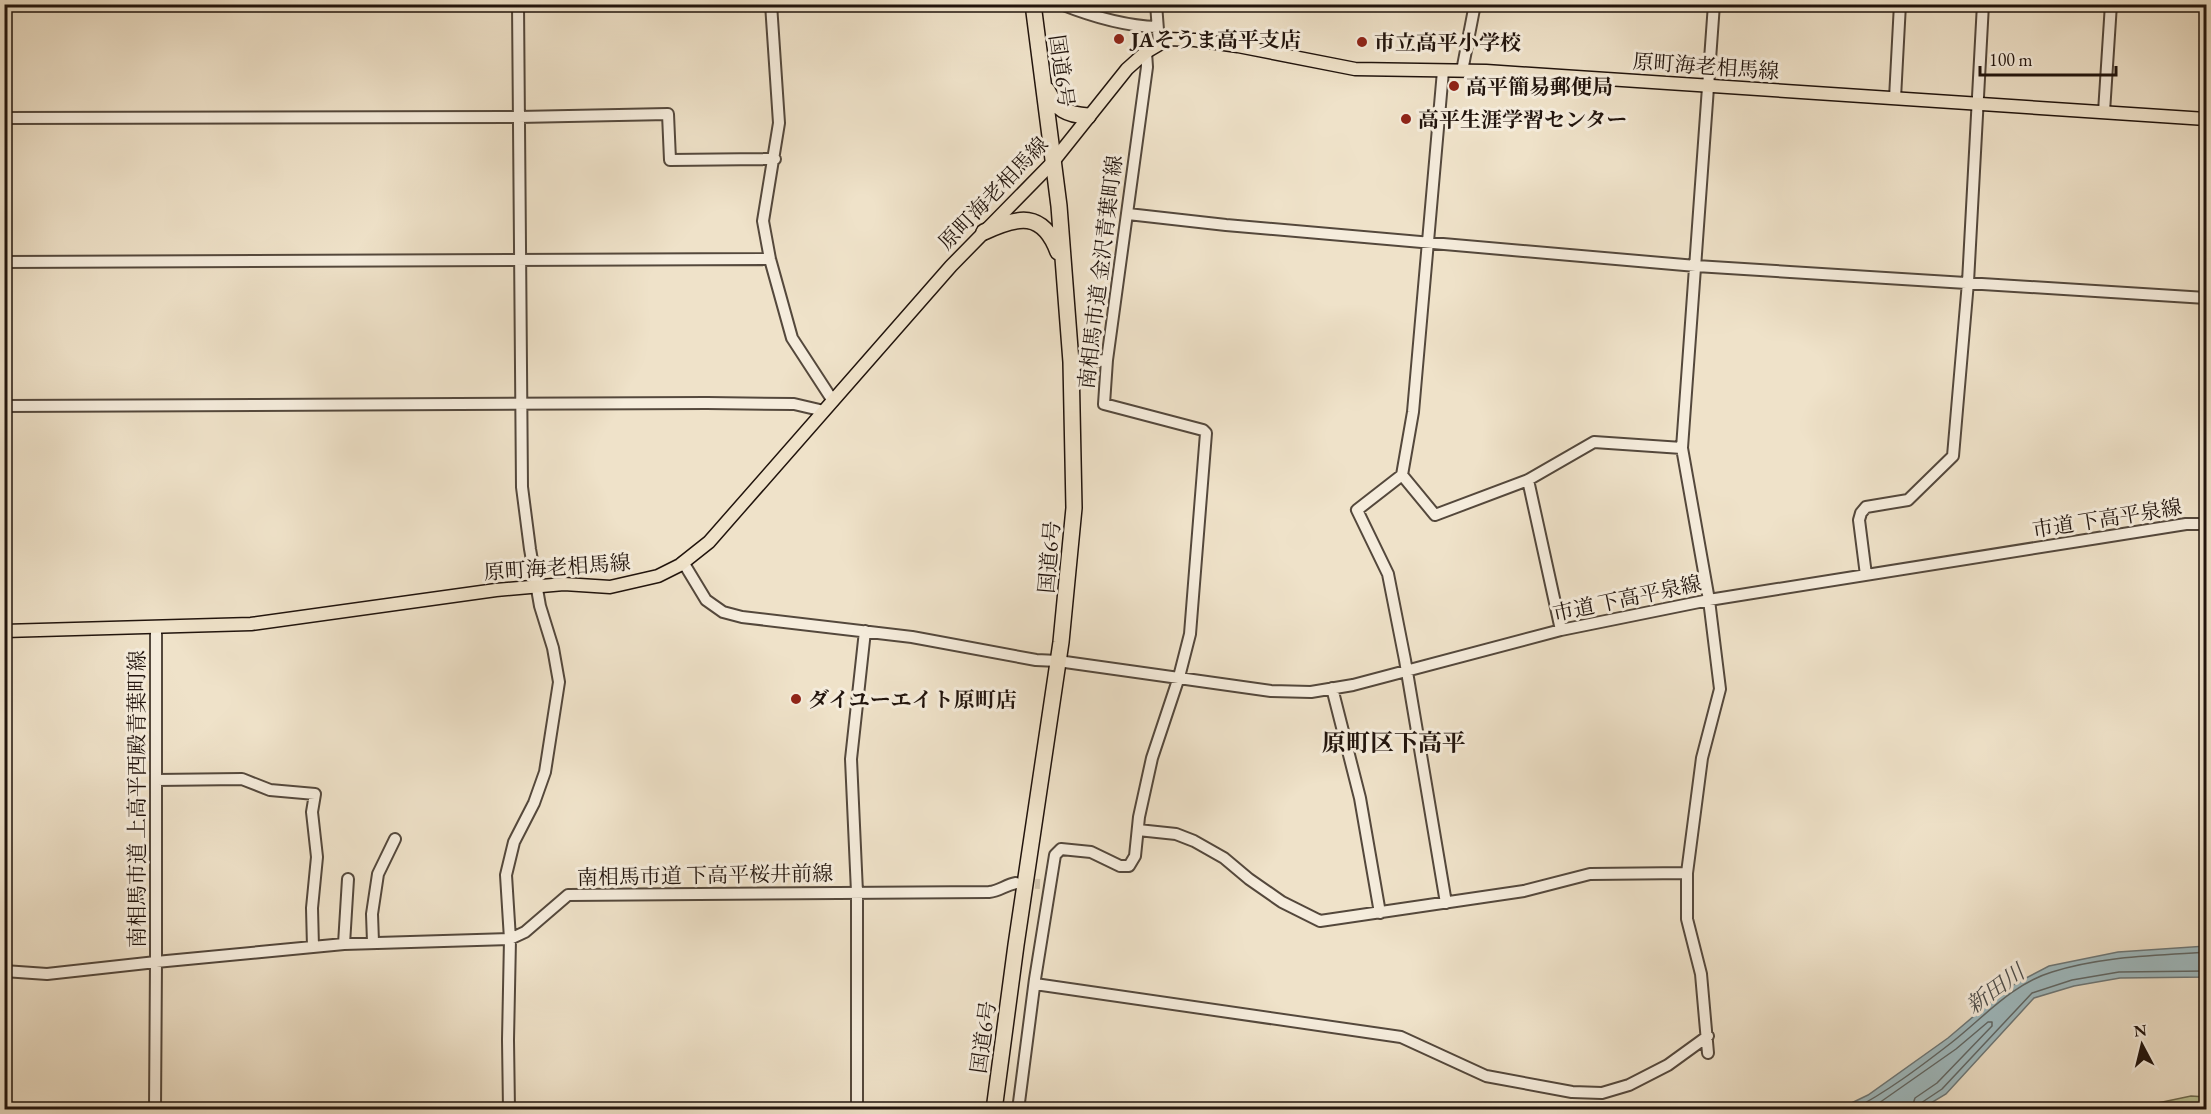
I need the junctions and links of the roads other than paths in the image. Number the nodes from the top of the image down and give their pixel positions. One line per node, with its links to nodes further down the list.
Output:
1 (518, 4): 22 (street)
2 (771, 4): 25 (street)
3 (1033, 4): 16 (highway, 国道6号)
4 (1061, 4): 11 (street)
5 (1156, 4): 11 (street)
6 (1475, 4): 15 (street)
7 (1714, 4): 17 (street)
8 (1900, 4): 18 (street)
9 (1983, 4): 19 (street)
10 (2111, 4): 20 (street)
11 (1157, 27): 12 (street)
12 (1159, 43): 13 (main road, 原町海老相馬線); 14 (main road, 原町海老相馬線)
13 (1146, 52): 21 (main road, 原町海老相馬線); 27 (street, 南相馬市道 金沢青葉町線)
14 (1443, 70): 15 (main road, 原町海老相馬線); 29 (street)
15 (1462, 71): 17 (main road, 原町海老相馬線)
16 (1043, 78): 21 (highway); 26 (highway, 国道6号)
17 (1709, 86): 18 (main road, 原町海老相馬線); 34 (street)
18 (1895, 98): 19 (main road, 原町海老相馬線)
19 (1976, 104): 20 (main road, 原町海老相馬線); 35 (street)
20 (2104, 112): 24 (main road, 原町海老相馬線)
21 (1088, 116): 26 (main road, 原町海老相馬線)
22 (519, 117): 23 (street); 25 (street); 31 (street)
23 (4, 118)
24 (2206, 119)
25 (775, 159): 30 (street)
26 (1052, 163): 28 (main road, 原町海老相馬線); 33 (highway, 国道6号)
27 (1128, 214): 29 (street); 37 (street, 南相馬市道 金沢青葉町線)
28 (984, 232): 33 (highway); 39 (main road, 原町海老相馬線)
29 (1428, 242): 34 (street); 44 (street)
30 (770, 259): 31 (street); 39 (street)
31 (520, 261): 32 (street); 40 (street)
32 (4, 262)
33 (1063, 266): 38 (highway, 国道6号)
34 (1696, 266): 35 (street); 43 (street)
35 (1968, 282): 36 (street); 48 (street)
36 (2206, 298)
37 (1107, 360): 38 (street); 57 (street, 南相馬市道 金沢青葉町線)
38 (1071, 362): 55 (highway, 国道6号)
39 (833, 401): 42 (main road, 原町海老相馬線)
40 (521, 404): 41 (street); 42 (street); 49 (street)
41 (4, 406)
42 (824, 411): 47 (main road, 原町海老相馬線)
43 (1682, 448): 45 (street); 50 (street)
44 (1402, 475): 45 (street); 56 (street)
45 (1528, 480): 52 (street)
46 (2206, 524): 48 (street, 市道 下高平泉線)
47 (683, 562): 49 (main road, 原町海老相馬線); 54 (street, 市道 下高平泉線)
48 (1866, 575): 50 (street, 市道 下高平泉線)
49 (537, 586): 51 (main road, 原町海老相馬線); 68 (street)
50 (1709, 600): 52 (street, 市道 下高平泉線); 62 (street)
51 (156, 627): 53 (main road, 原町海老相馬線); 59 (street, 南相馬市道 上高平西殿青葉町線)
52 (1561, 630): 56 (street, 市道 下高平泉線)
53 (4, 631)
54 (865, 631): 55 (street, 市道 下高平泉線); 65 (street)
55 (1058, 661): 57 (street, 市道 下高平泉線); 80 (highway, 国道6号)
56 (1406, 671): 58 (street, 市道 下高平泉線); 66 (street)
57 (1179, 677): 58 (street, 市道 下高平泉線); 60 (street, 南相馬市道 金沢青葉町線)
58 (1332, 688): 67 (street)
59 (156, 780): 71 (street); 72 (street, 南相馬市道 上高平西殿青葉町線)
60 (1138, 830): 67 (street); 74 (street, 南相馬市道 金沢青葉町線)
61 (395, 838): 69 (street)
62 (1687, 873): 66 (street); 75 (street)
63 (348, 879): 70 (street)
64 (1016, 883): 65 (street, 南相馬市道 下高平桜井前線)
65 (857, 892): 68 (street, 南相馬市道 下高平桜井前線); 79 (street)
66 (1446, 903): 67 (street)
67 (1380, 914)
68 (510, 939): 69 (street); 78 (street)
69 (373, 942): 70 (street)
70 (344, 944): 71 (street)
71 (313, 947): 72 (street)
72 (156, 962): 73 (street, 南相馬市道 上高平西殿青葉町線); 77 (street)
73 (4, 971)
74 (1035, 984): 75 (street); 81 (street, 南相馬市道 金沢青葉町線)
75 (1708, 1036): 76 (street)
76 (1708, 1053)
77 (155, 1110)
78 (509, 1110)
79 (857, 1110)
80 (994, 1110)
81 (1018, 1110)

